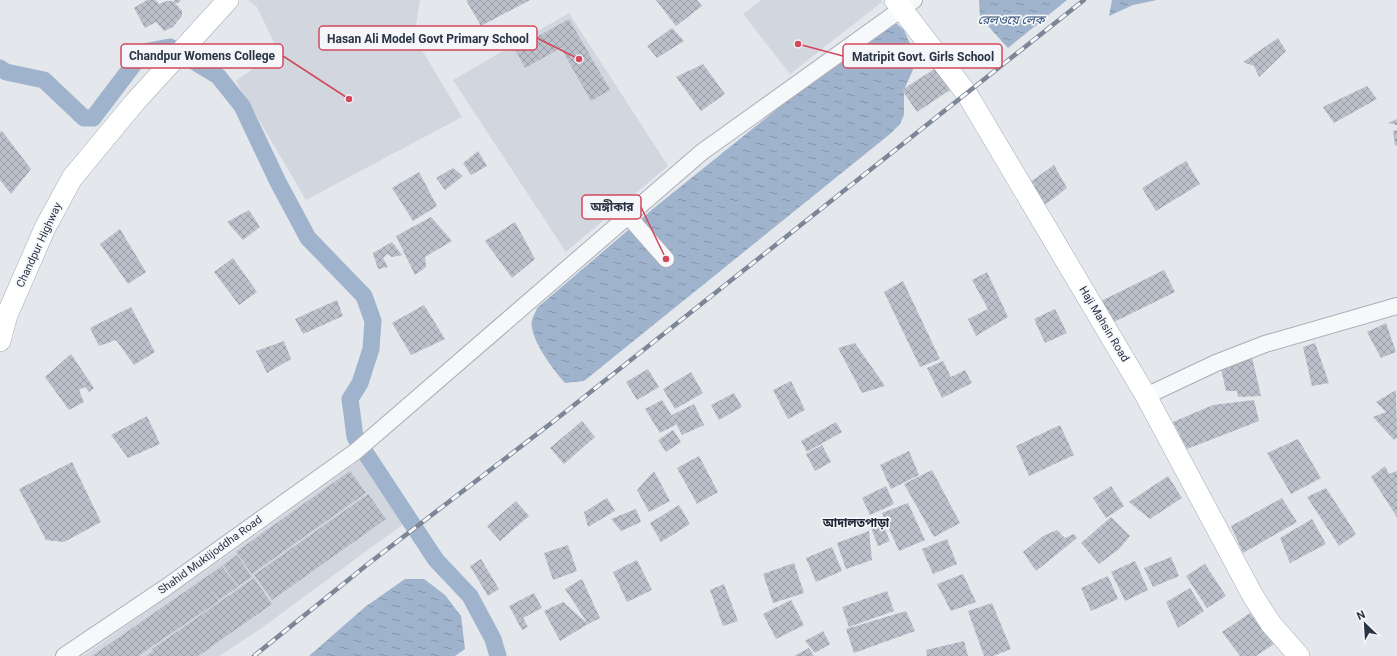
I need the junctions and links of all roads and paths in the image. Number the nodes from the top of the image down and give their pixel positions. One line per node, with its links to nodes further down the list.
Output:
1 (228, 0): 6 (main road, Chandpur Highway)
2 (904, 3): 3 (street, Shahid Muktijoddha Road); 8 (main road, Haji Mahsin Road)
3 (628, 216): 4 (street); 9 (street, Shahid Muktijoddha Road)
4 (666, 259)
5 (1397, 306): 8 (street)
6 (4, 312): 7 (main road, Chandpur Highway)
7 (0, 341)
8 (1146, 396): 10 (main road, Haji Mahsin Road)
9 (64, 656)
10 (1299, 656)

